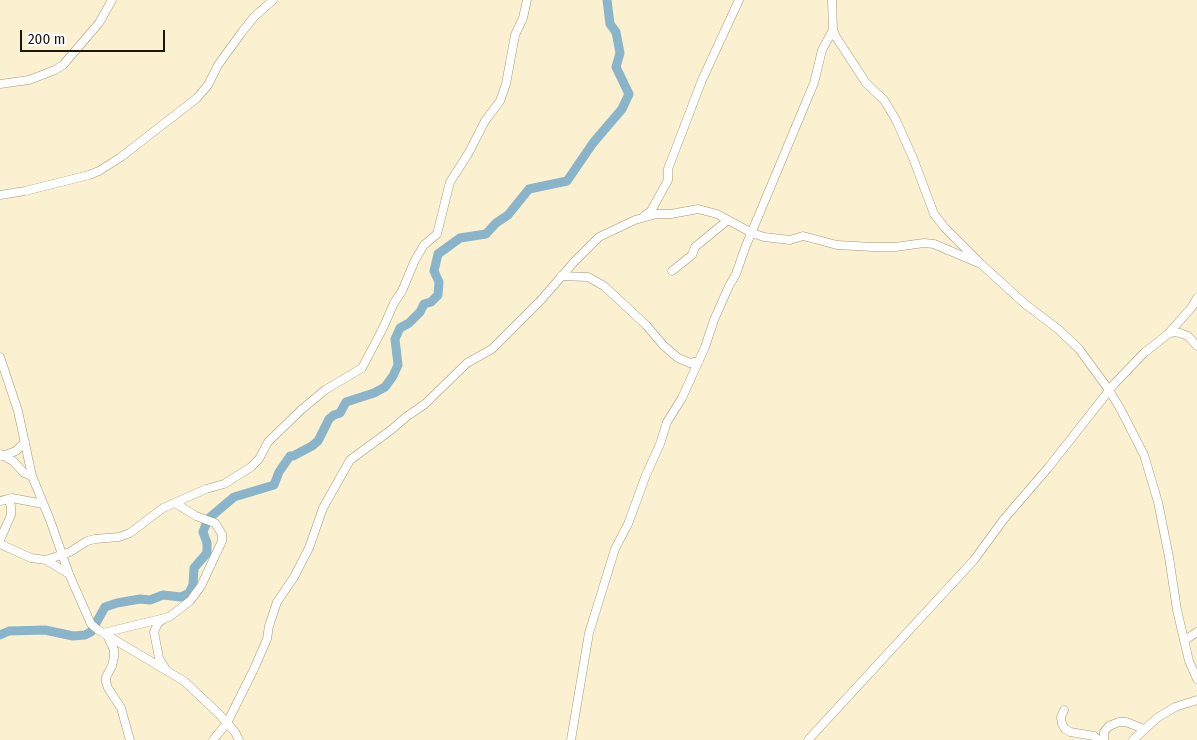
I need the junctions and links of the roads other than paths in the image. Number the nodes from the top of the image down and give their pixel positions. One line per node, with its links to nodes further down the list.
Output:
1 (112, 0): 7 (street)
2 (273, 0): 8 (street)
3 (527, 0): 27 (street)
4 (738, 0): 9 (street)
5 (832, 0): 6 (street)
6 (832, 30): 11 (street); 12 (street)
7 (0, 84)
8 (0, 195)
9 (642, 218): 10 (street); 14 (street)
10 (728, 220): 11 (street); 13 (street)
11 (752, 233): 12 (street); 21 (street)
12 (981, 264): 22 (street)
13 (672, 272)
14 (561, 276): 21 (street); 43 (street)
15 (1197, 298): 16 (street)
16 (1183, 318): 17 (street); 18 (street)
17 (1168, 334): 18 (street); 22 (street)
18 (1188, 336): 19 (street)
19 (1197, 346)
20 (0, 357): 23 (street)
21 (699, 361): 48 (street)
22 (1109, 390): 37 (street); 49 (street)
23 (25, 442): 24 (street); 25 (street)
24 (1, 456): 25 (street)
25 (32, 476): 28 (street)
26 (4, 500): 28 (street); 29 (street)
27 (174, 503): 31 (street); 34 (street)
28 (43, 504): 31 (street)
29 (0, 540)
30 (0, 544): 32 (street)
31 (62, 555): 32 (street); 33 (street)
32 (46, 560): 33 (street)
33 (69, 574): 35 (street)
34 (167, 617): 35 (street); 39 (street)
35 (103, 632): 39 (street); 45 (street)
36 (1197, 632): 37 (street)
37 (1184, 641): 38 (street)
38 (1194, 666): 40 (street)
39 (166, 669): 43 (street)
40 (1197, 679)
41 (1197, 700): 44 (street)
42 (1064, 710): 50 (street)
43 (227, 723): 46 (street); 47 (street)
44 (1144, 728): 51 (street); 52 (street)
45 (130, 740)
46 (213, 740)
47 (239, 740)
48 (571, 740)
49 (808, 740)
50 (1100, 740)
51 (1104, 740)
52 (1133, 740)

